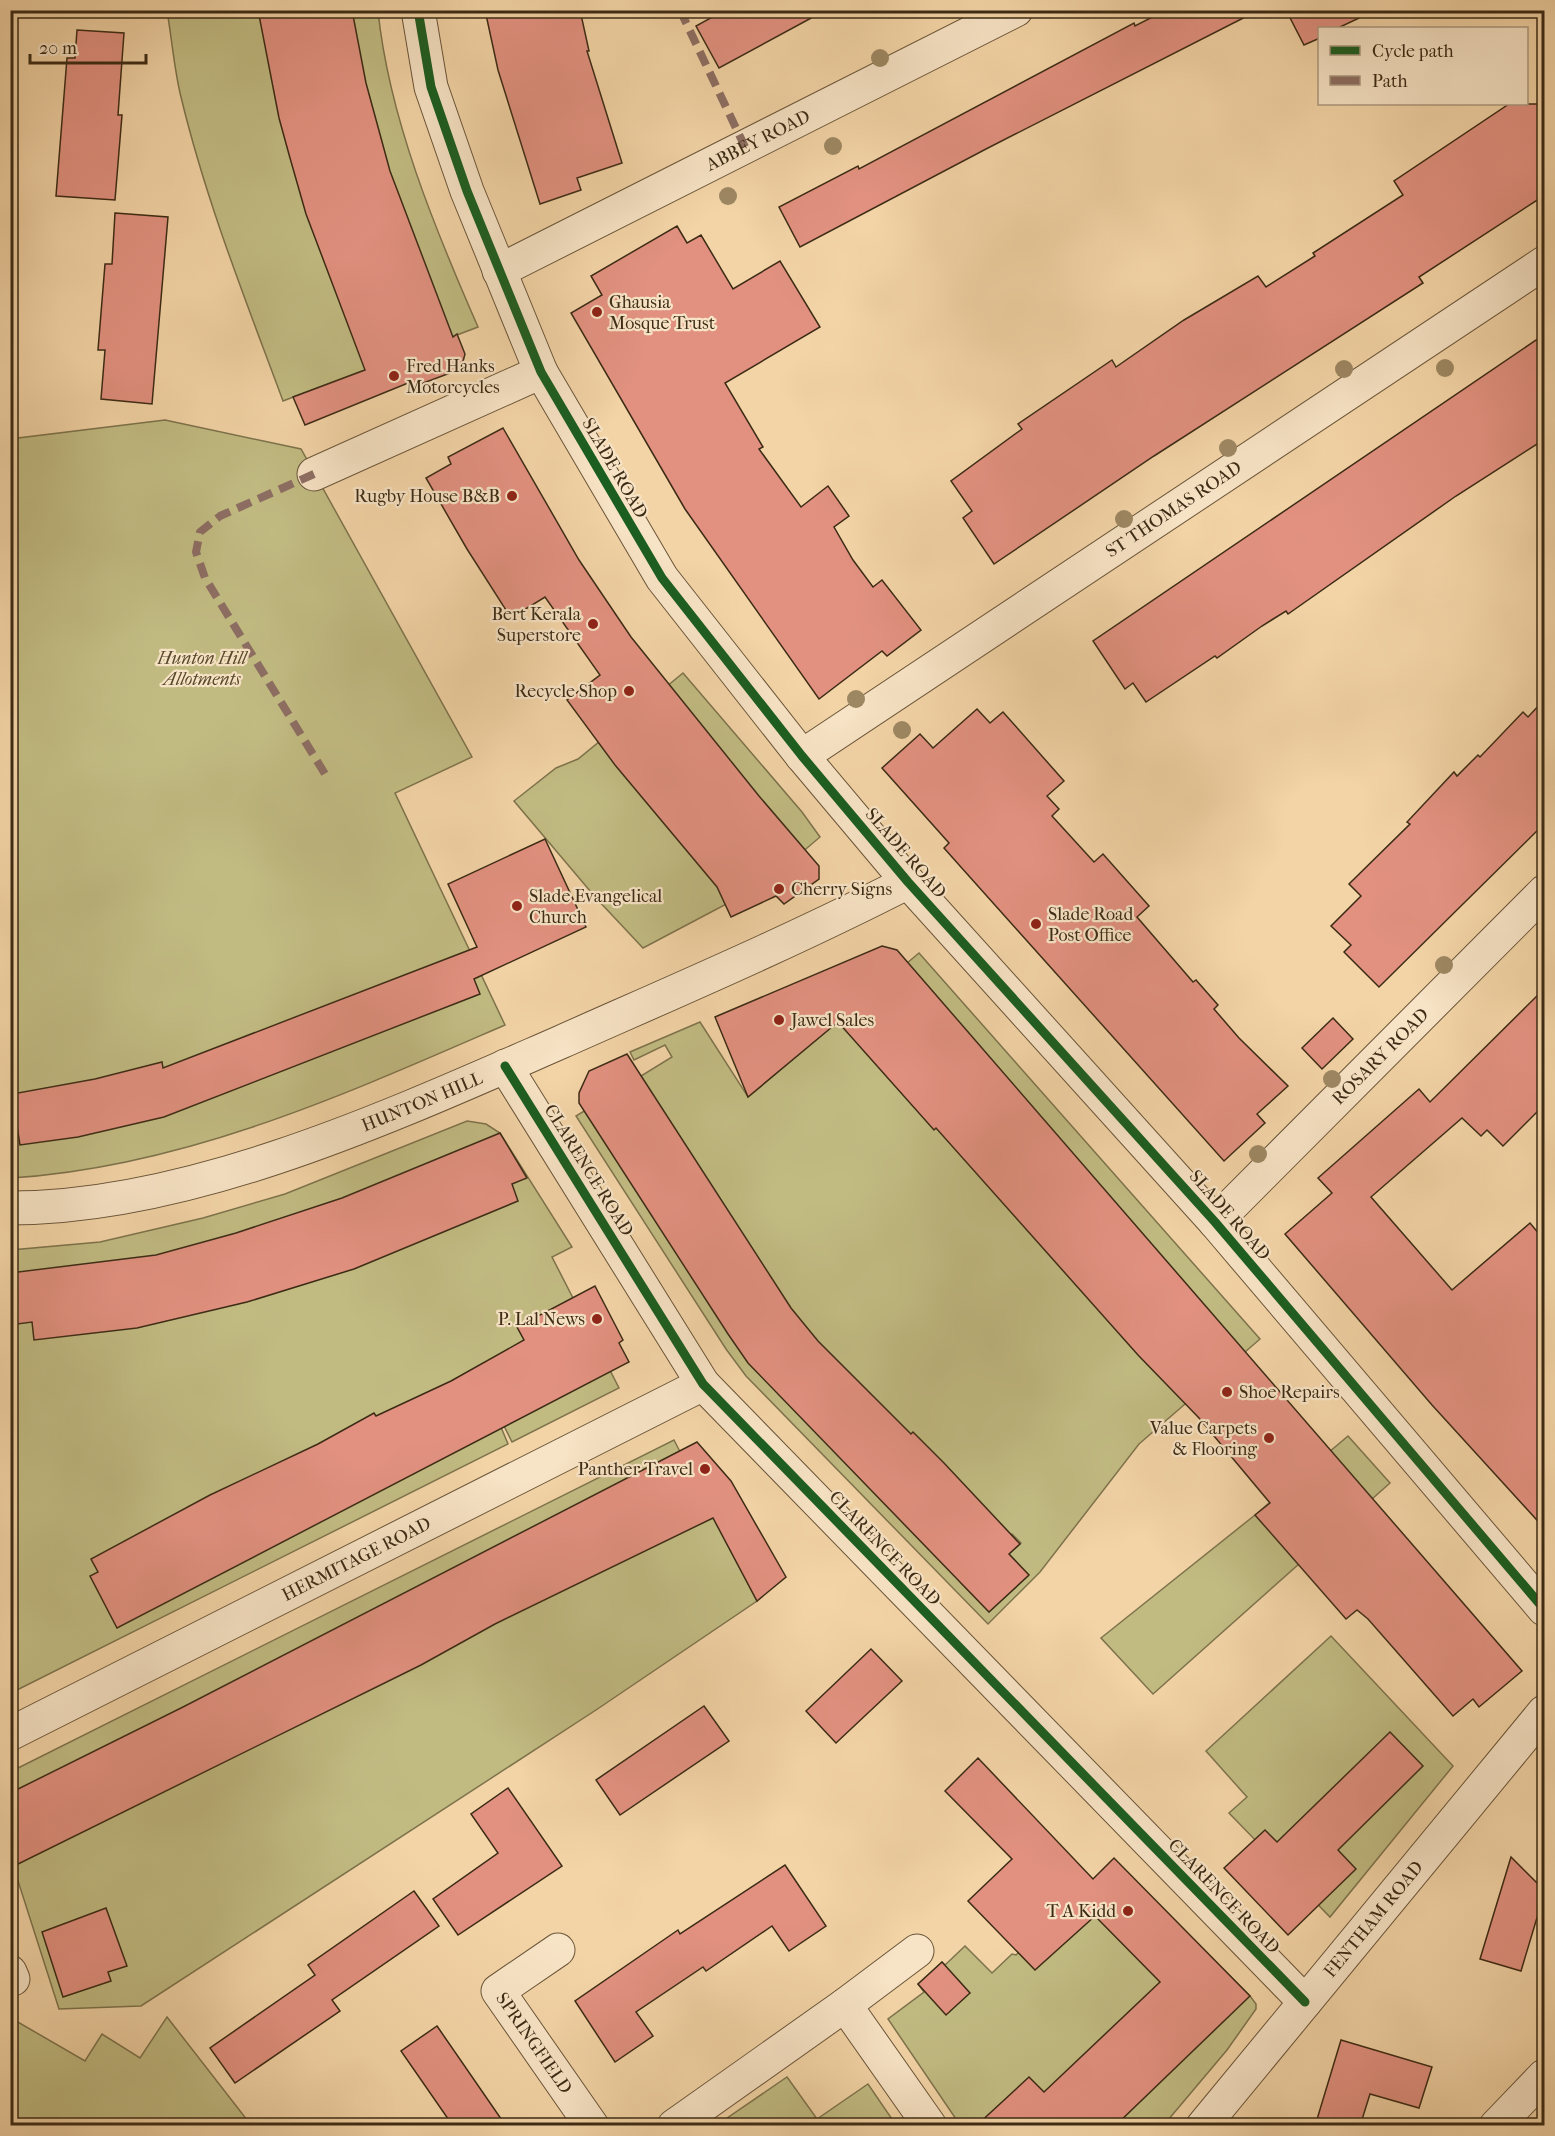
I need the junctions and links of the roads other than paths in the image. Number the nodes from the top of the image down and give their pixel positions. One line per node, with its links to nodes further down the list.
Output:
1 (418, 10): 4 (street, SLADE ROAD)
2 (1016, 10): 4 (street, ABBEY ROAD)
3 (1545, 263): 7 (street, ST THOMAS ROAD)
4 (500, 271): 5 (street, SLADE ROAD)
5 (541, 372): 6 (street); 7 (street, SLADE ROAD)
6 (314, 474)
7 (802, 756): 8 (street, SLADE ROAD)
8 (908, 882): 10 (street, HUNTON HILL); 12 (street, SLADE ROAD)
9 (1545, 891): 12 (street, ROSARY ROAD)
10 (505, 1066): 11 (street, HUNTON HILL); 13 (street, CLARENCE ROAD)
11 (10, 1208)
12 (1215, 1222): 14 (street, SLADE ROAD)
13 (703, 1384): 16 (street, HERMITAGE ROAD); 19 (street, CLARENCE ROAD)
14 (1545, 1608)
15 (1545, 1712): 19 (street, FENTHAM ROAD)
16 (10, 1734)
17 (558, 1950): 22 (street, SPRINGFIELD)
18 (917, 1951): 20 (street)
19 (1305, 2002): 25 (street, FENTHAM ROAD)
20 (845, 2005): 23 (street); 24 (street)
21 (1545, 2076): 26 (street)
22 (592, 2126)
23 (674, 2126)
24 (930, 2126)
25 (1203, 2126)
26 (1496, 2126)

